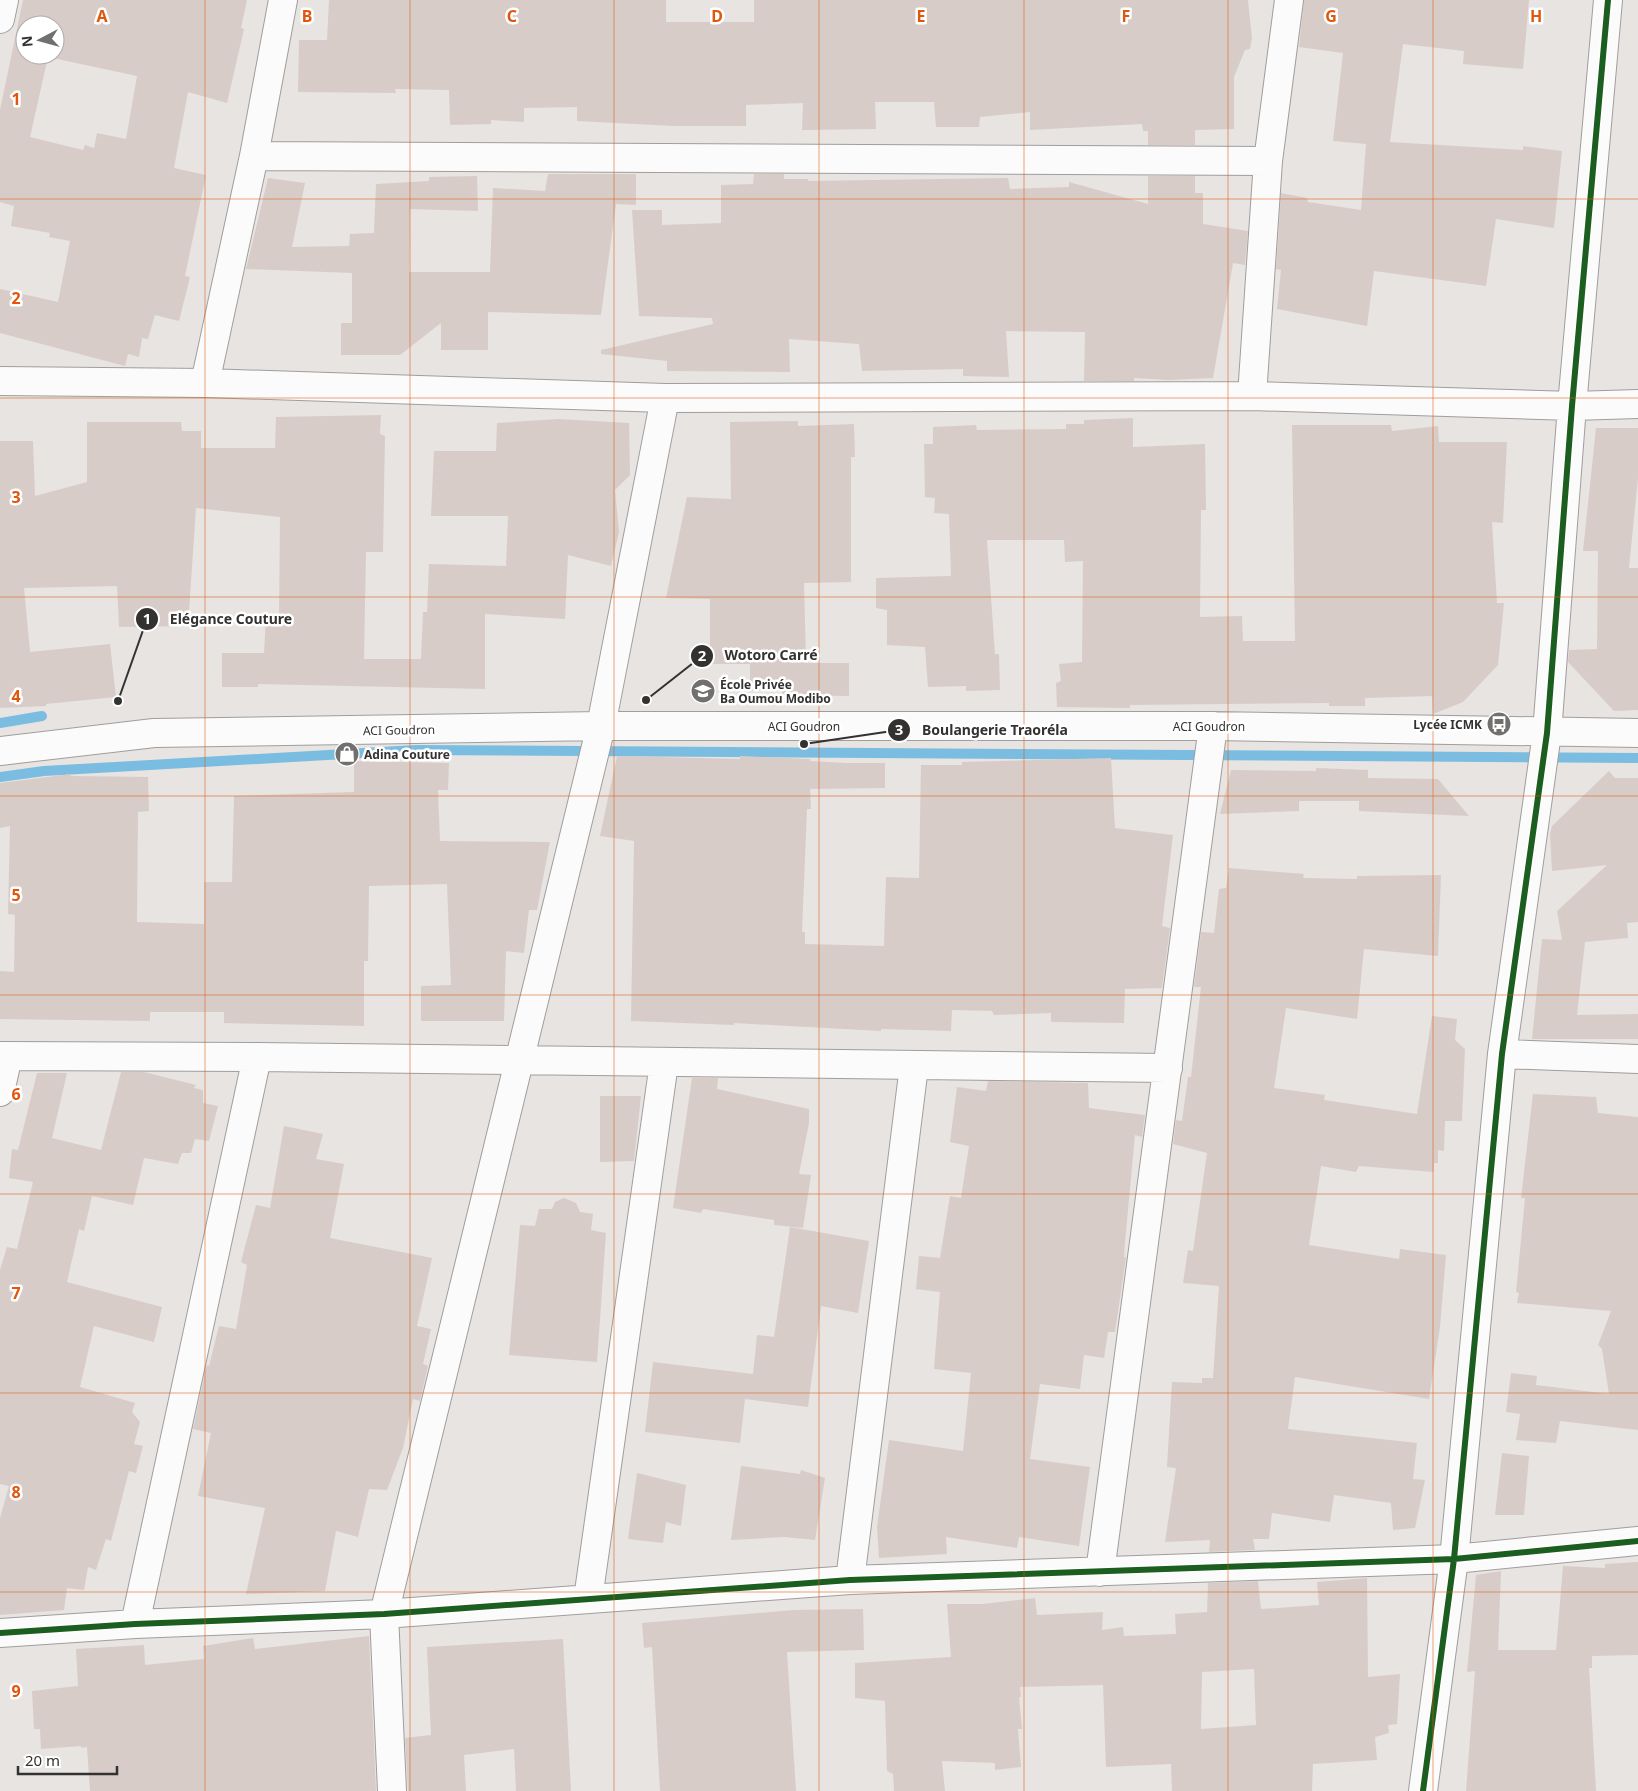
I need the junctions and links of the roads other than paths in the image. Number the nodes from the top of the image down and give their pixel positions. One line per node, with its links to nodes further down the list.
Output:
1 (4, 0): 5 (street)
2 (282, 0): 6 (street)
3 (1289, 0): 7 (street)
4 (1608, 0): 13 (street)
5 (0, 19)
6 (254, 156): 7 (street); 9 (street)
7 (1268, 161): 10 (street)
8 (0, 381): 9 (street)
9 (205, 383): 11 (street)
10 (1252, 396): 11 (street); 13 (street)
11 (664, 398): 14 (street)
12 (1638, 404): 13 (street)
13 (1572, 406): 16 (street)
14 (601, 726): 15 (street, ACI Goudron); 18 (street, ACI Goudron); 23 (street)
15 (1213, 726): 16 (street, ACI Goudron); 26 (street)
16 (1546, 733): 17 (street, ACI Goudron); 19 (street)
17 (1638, 734)
18 (0, 751)
19 (1502, 1054): 22 (street); 29 (street)
20 (4, 1056): 21 (street); 27 (street)
21 (257, 1056): 23 (street); 34 (street)
22 (1638, 1059)
23 (519, 1061): 24 (street); 33 (street)
24 (664, 1063): 25 (street); 32 (street)
25 (914, 1066): 26 (street); 31 (street)
26 (1168, 1068): 30 (street)
27 (0, 1092)
28 (1638, 1541): 29 (street)
29 (1454, 1558): 30 (street); 37 (street)
30 (1100, 1572): 31 (street)
31 (850, 1580): 32 (street)
32 (588, 1599): 33 (street)
33 (384, 1614): 34 (street); 36 (street)
34 (135, 1624): 35 (street)
35 (0, 1633)
36 (392, 1791)
37 (1423, 1791)

